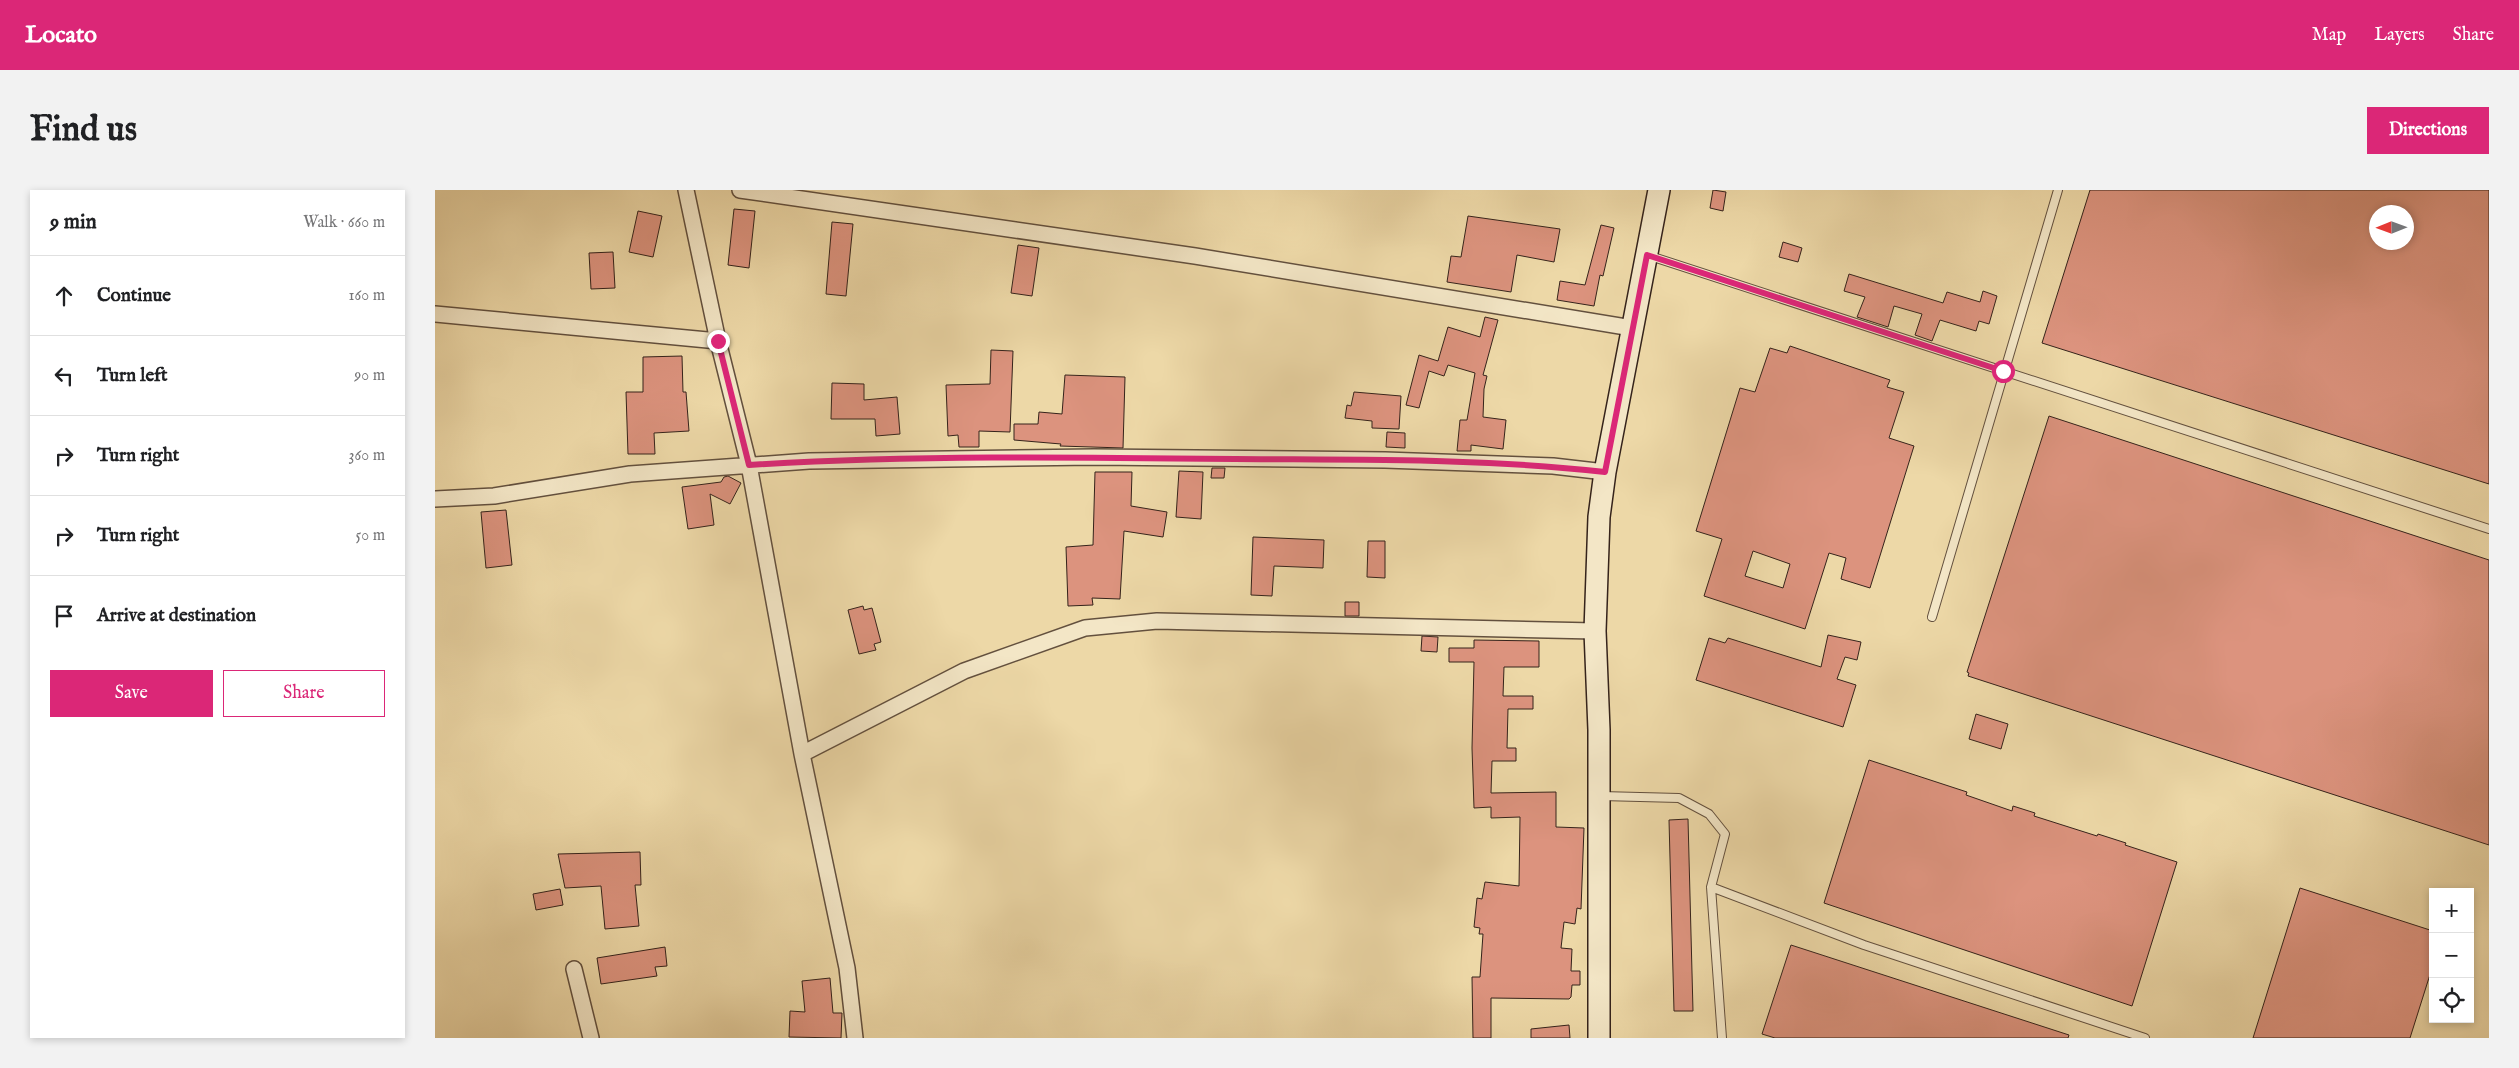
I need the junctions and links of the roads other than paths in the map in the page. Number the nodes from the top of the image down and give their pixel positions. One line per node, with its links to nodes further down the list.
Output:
1 (686, 190): 8 (street)
2 (740, 190): 7 (street)
3 (1659, 190): 5 (street)
4 (2058, 190): 9 (lane)
5 (1647, 255): 7 (street); 9 (lane)
6 (435, 314): 8 (street)
7 (1632, 328): 11 (street)
8 (718, 341): 10 (street)
9 (2003, 371): 13 (lane); 14 (lane)
10 (749, 465): 11 (street); 12 (street); 16 (street)
11 (1605, 472): 15 (street)
12 (435, 499)
13 (2489, 529)
14 (1931, 617)
15 (1595, 631): 16 (street); 17 (street)
16 (802, 754): 21 (street)
17 (1599, 796): 18 (lane); 22 (street)
18 (1711, 888): 23 (lane); 24 (lane)
19 (574, 969): 20 (street)
20 (591, 1038)
21 (855, 1038)
22 (1599, 1038)
23 (1723, 1038)
24 (2145, 1038)

